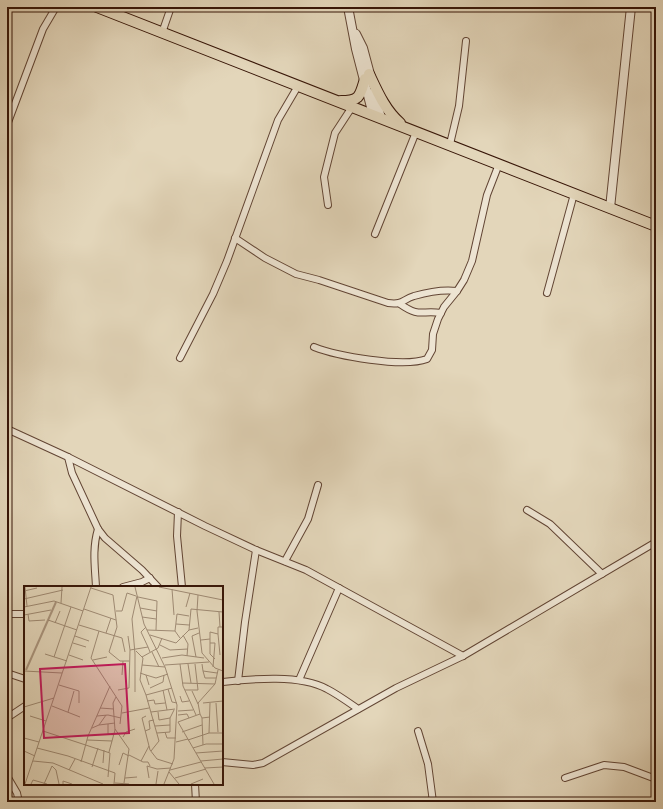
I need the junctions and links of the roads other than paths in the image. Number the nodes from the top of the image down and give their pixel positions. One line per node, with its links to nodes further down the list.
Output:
1 (56, 7): 12 (street)
2 (97, 7): 6 (highway)
3 (171, 7): 6 (street)
4 (348, 7): 8 (street)
5 (630, 7): 21 (street)
6 (162, 33): 9 (highway)
7 (466, 41): 17 (street)
8 (367, 77): 10 (highway); 13 (street); 15 (highway)
9 (298, 86): 10 (highway); 24 (street)
10 (335, 101): 11 (highway)
11 (352, 107): 13 (highway); 20 (street)
12 (10, 110): 14 (street)
13 (377, 116): 15 (highway)
14 (7, 125)
15 (404, 127): 16 (highway)
16 (416, 132): 17 (highway); 23 (street)
17 (450, 144): 18 (highway)
18 (499, 164): 19 (highway); 25 (street)
19 (574, 194): 21 (highway); 26 (street)
20 (328, 205)
21 (610, 208): 22 (highway)
22 (656, 226)
23 (376, 234)
24 (235, 238): 27 (street); 30 (street)
25 (457, 291): 27 (street); 28 (street)
26 (547, 293)
27 (400, 304): 28 (street)
28 (441, 312): 29 (street)
29 (314, 347)
30 (180, 358)
31 (7, 430): 32 (street)
32 (68, 457): 35 (street); 36 (street)
33 (318, 485): 39 (street)
34 (527, 510): 40 (street)
35 (178, 512): 38 (street); 45 (street)
36 (98, 529): 41 (street); 42 (street)
37 (656, 542): 40 (street)
38 (256, 550): 39 (street); 53 (street)
39 (285, 561): 46 (street)
40 (602, 574): 49 (street)
41 (150, 578): 43 (street); 44 (street)
42 (96, 586)
43 (128, 586)
44 (157, 586)
45 (182, 586)
46 (339, 588): 49 (street); 52 (street)
47 (7, 614): 48 (street)
48 (24, 614)
49 (463, 656): 56 (street)
50 (7, 673): 51 (street)
51 (24, 679)
52 (299, 680): 53 (street); 56 (street)
53 (238, 681): 54 (street)
54 (223, 682)
55 (24, 707): 57 (street)
56 (358, 709): 59 (street)
57 (7, 718)
58 (418, 732): 66 (street)
59 (223, 762)
60 (7, 776): 64 (street)
61 (565, 778): 62 (street)
62 (656, 779)
63 (196, 785): 65 (street)
64 (19, 802)
65 (196, 802)
66 (433, 802)

